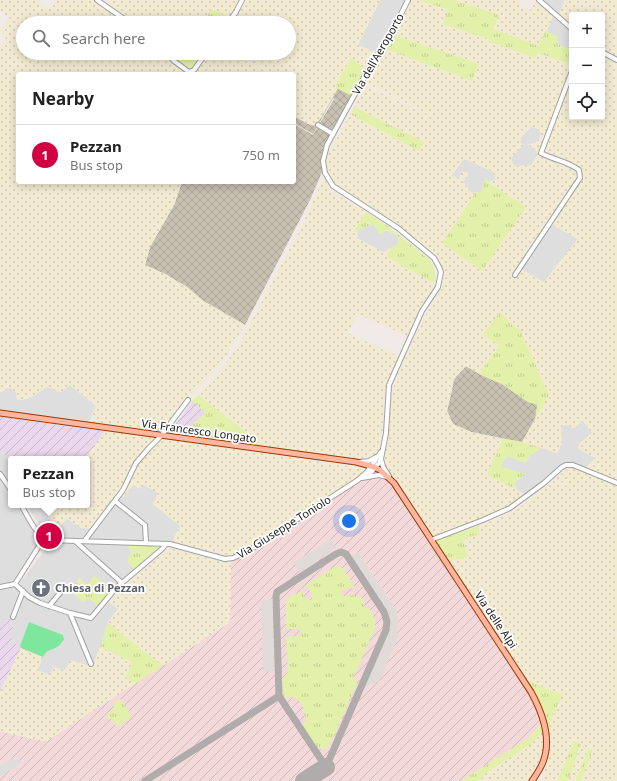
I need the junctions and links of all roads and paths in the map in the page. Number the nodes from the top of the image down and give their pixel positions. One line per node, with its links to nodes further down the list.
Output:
1 (97, 0): 5 (street)
2 (242, 0): 6 (street)
3 (408, 0): 15 (street, Via dell'Aeroporto)
4 (539, 0): 7 (street)
5 (120, 16)
6 (233, 16)
7 (569, 26)
8 (605, 54): 11 (street)
9 (173, 60): 12 (street)
10 (201, 60): 13 (street)
11 (617, 60)
12 (189, 72)
13 (189, 72)
14 (569, 79): 18 (street)
15 (348, 108): 17 (street, Via Giuseppe Toniolo)
16 (318, 125): 17 (street)
17 (333, 134): 22 (street, Via Giuseppe Toniolo)
18 (515, 275)
19 (188, 400): 21 (street)
20 (0, 413): 21 (main road, Via Francesco Longato)
21 (161, 436): 23 (main road, Via Francesco Longato); 33 (street)
22 (379, 458): 23 (street); 25 (street, Via Giuseppe Toniolo); 29 (street)
23 (356, 462): 24 (main road, Via Francesco Longato)
24 (364, 464): 25 (main road, Via Francesco Longato); 26 (street)
25 (373, 467): 26 (street, Via Giuseppe Toniolo); 28 (street); 29 (main road, Via Francesco Longato)
26 (367, 471): 30 (street, Via Giuseppe Toniolo)
27 (0, 474): 32 (street)
28 (364, 478): 29 (street, Via Giuseppe Toniolo); 30 (street, Via Giuseppe Toniolo)
29 (391, 479): 37 (main road, Via delle Alpi)
30 (358, 480): 40 (street, Via Giuseppe Toniolo)
31 (617, 483): 37 (street)
32 (8, 486)
33 (115, 501): 36 (street); 39 (street)
34 (23, 508): 35 (street)
35 (41, 537): 38 (street, Via Giuseppe Toniolo); 42 (street)
36 (85, 540): 38 (street, Via Giuseppe Toniolo); 39 (street, Via Giuseppe Toniolo)
37 (431, 540): 50 (main road, Via delle Alpi)
38 (75, 541): 41 (street)
39 (146, 543): 40 (street, Via Giuseppe Toniolo)
40 (166, 544): 41 (street)
41 (122, 583): 47 (street)
42 (15, 584): 43 (street); 44 (street)
43 (0, 587)
44 (23, 591): 46 (street); 48 (street)
45 (60, 593): 46 (street)
46 (49, 606): 47 (street)
47 (70, 613): 49 (street)
48 (13, 617)
49 (91, 664)
50 (532, 781)

